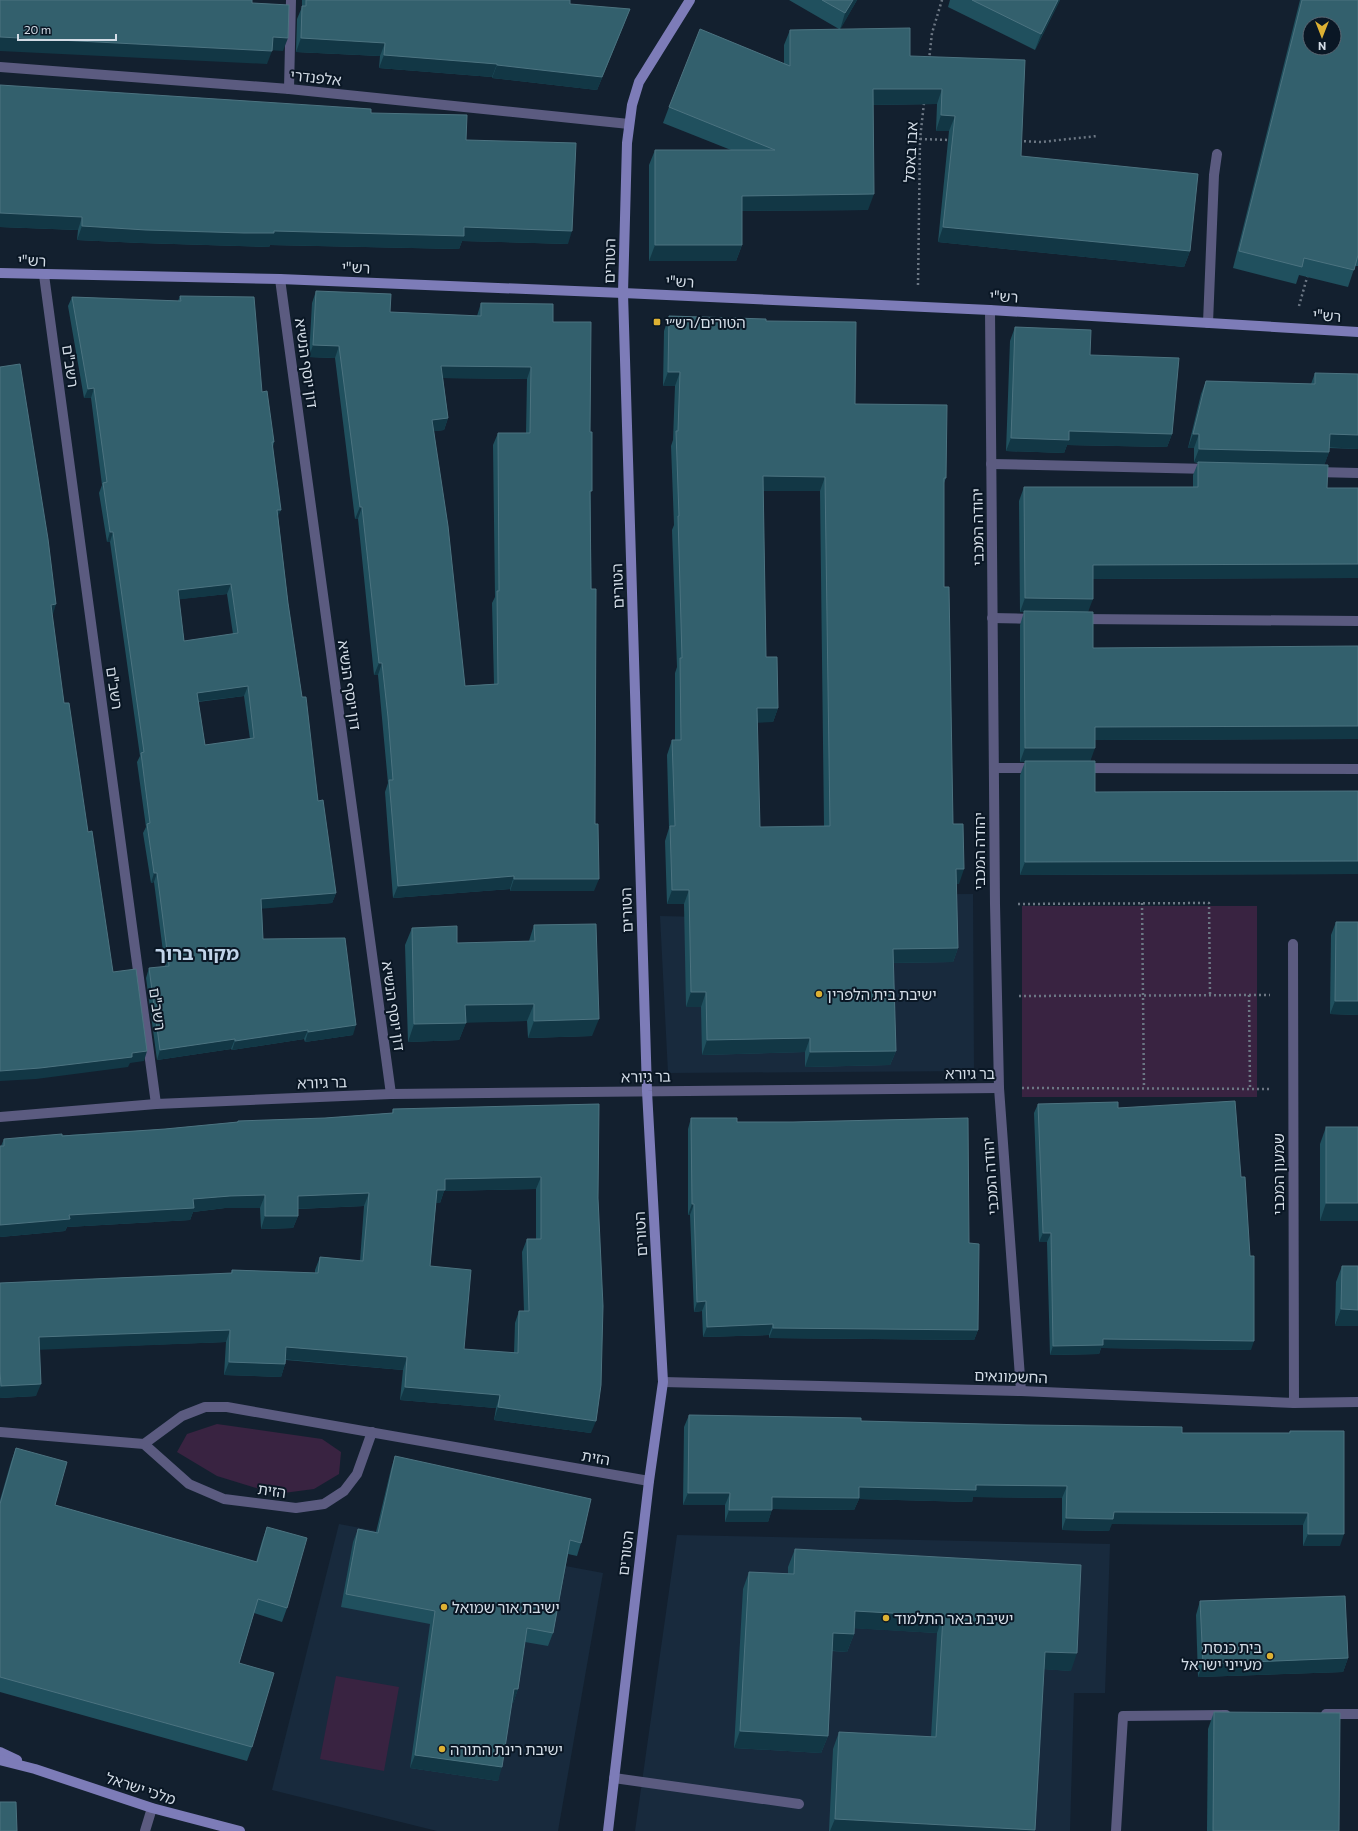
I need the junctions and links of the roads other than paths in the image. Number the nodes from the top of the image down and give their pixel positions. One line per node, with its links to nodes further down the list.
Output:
1 (291, 0): 4 (street)
2 (690, 0): 5 (street, הטורים)
3 (0, 67): 4 (street, אלפנדרי)
4 (289, 89): 5 (street, אלפנדרי)
5 (629, 124): 10 (street, הטורים)
6 (1217, 154): 12 (street)
7 (0, 273): 8 (street, רש"י)
8 (44, 275): 9 (street, רש"י); 30 (street, רשב"ם)
9 (280, 279): 10 (street, רש"י); 29 (street, דון יוסף הנשיא)
10 (623, 293): 11 (street, רש"י); 28 (street, הטורים)
11 (990, 310): 12 (street, רש"י); 14 (street, יהודה המכבי)
12 (1208, 323): 13 (street, רש"י)
13 (1358, 332)
14 (991, 464): 15 (street); 18 (street, יהודה המכבי)
15 (1222, 470)
16 (1302, 472): 17 (street)
17 (1358, 473)
18 (992, 618): 19 (street); 22 (street, יהודה המכבי)
19 (1048, 619)
20 (1072, 619): 21 (street)
21 (1358, 621)
22 (994, 768): 23 (street); 27 (street, יהודה המכבי)
23 (1049, 768)
24 (1073, 768): 25 (street)
25 (1358, 769)
26 (1293, 944): 35 (street, שמעון המכבי)
27 (999, 1088): 28 (street, בר גיורא); 33 (street, יהודה המכבי)
28 (647, 1091): 29 (street, בר גיורא); 32 (street, הטורים)
29 (391, 1094): 30 (street, בר גיורא)
30 (156, 1104): 31 (street, בר גיורא)
31 (0, 1117)
32 (663, 1382): 33 (street, החשמונאים); 39 (street, הטורים)
33 (1021, 1392): 35 (street, החשמונאים)
34 (1358, 1402): 35 (street, החשמונאים)
35 (1294, 1403)
36 (0, 1432): 38 (street)
37 (372, 1432): 38 (street, הזית); 38 (street, הזית); 39 (street, הזית)
38 (144, 1444)
39 (649, 1481): 46 (street, הטורים)
40 (1320, 1714): 41 (street)
41 (1358, 1714)
42 (1235, 1715): 52 (street)
43 (0, 1752): 45 (street, מלכי ישראל)
44 (0, 1760): 45 (street, מלכי ישראל)
45 (35, 1769): 48 (street, מלכי ישראל)
46 (614, 1778): 47 (street); 51 (street, הטורים)
47 (799, 1804)
48 (152, 1808): 49 (street); 50 (street, מלכי ישראל)
49 (145, 1831)
50 (240, 1831)
51 (608, 1831)
52 (1116, 1831)

